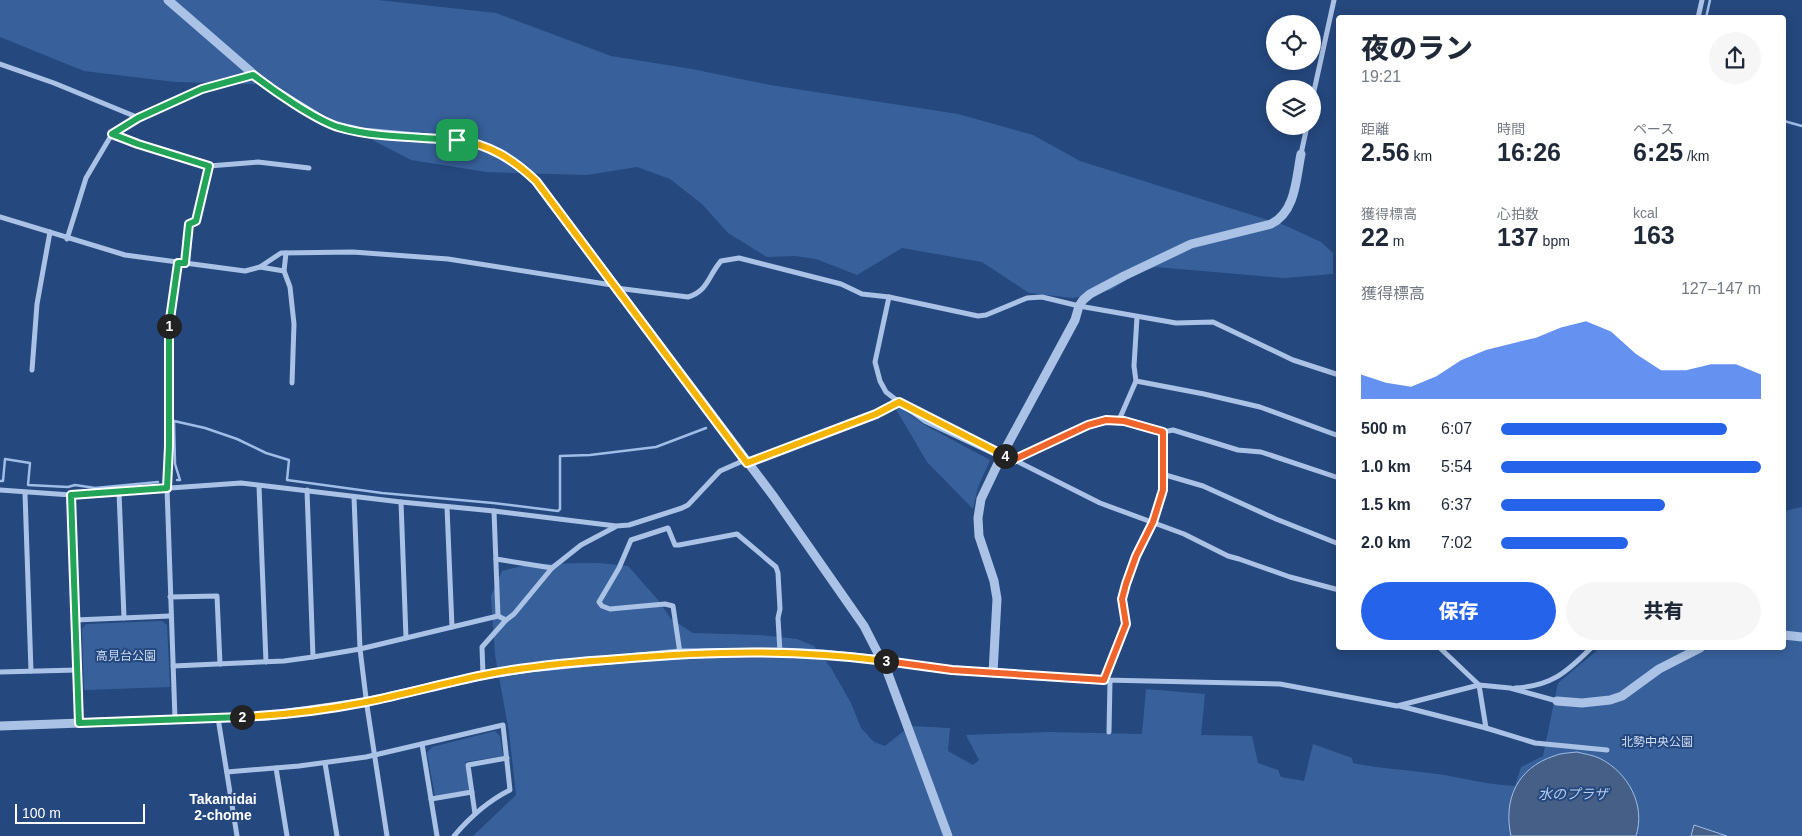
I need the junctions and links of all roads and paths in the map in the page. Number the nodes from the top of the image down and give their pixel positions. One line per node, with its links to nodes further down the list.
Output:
1 (168, 0): 6 (street)
2 (1334, 0): 7 (street)
3 (1702, 0): 4 (street)
4 (1699, 15)
5 (0, 64): 8 (street)
6 (253, 75): 8 (street); 22 (street)
7 (1316, 80)
8 (138, 118): 9 (street)
9 (112, 134): 12 (street); 16 (street)
10 (1305, 135): 11 (street)
11 (1301, 154): 24 (street)
12 (209, 166): 13 (street); 19 (street)
13 (309, 168)
14 (0, 217): 15 (street)
15 (50, 232): 16 (street); 26 (street)
16 (67, 238): 18 (street)
17 (286, 253): 20 (street); 21 (street); 22 (street)
18 (178, 263): 19 (street); 40 (street)
19 (185, 263): 20 (street)
20 (260, 267): 21 (street)
21 (284, 271): 29 (street)
22 (614, 287): 23 (street); 36 (street)
23 (889, 297): 24 (street); 30 (street)
24 (1079, 306): 25 (street); 34 (street)
25 (1138, 317): 27 (street); 28 (street)
26 (32, 370)
27 (1336, 374)
28 (1136, 381): 31 (street); 33 (street)
29 (292, 383)
30 (899, 402): 34 (street); 36 (street)
31 (1119, 420): 32 (street); 35 (street)
32 (1163, 432): 37 (street); 38 (street)
33 (1336, 435)
34 (1002, 455): 35 (street); 80 (street)
35 (1013, 460): 50 (street)
36 (746, 462): 51 (street); 73 (street)
37 (1162, 474): 50 (street); 52 (street)
38 (1336, 477)
39 (259, 486): 40 (street); 42 (street); 74 (street)
40 (167, 488): 43 (street); 56 (street)
41 (0, 490): 44 (street)
42 (307, 490): 46 (street); 72 (street)
43 (119, 492): 45 (street); 59 (street)
44 (25, 493): 45 (street); 78 (street)
45 (71, 495): 60 (street)
46 (354, 497): 47 (street); 66 (street)
47 (401, 502): 48 (street); 65 (street)
48 (447, 507): 49 (street); 62 (street)
49 (494, 511): 51 (street); 53 (street)
50 (1153, 522): 55 (street); 82 (street)
51 (616, 526): 54 (street)
52 (1336, 543)
53 (496, 559): 54 (street); 58 (street)
54 (552, 568): 61 (street)
55 (1336, 589)
56 (170, 597): 57 (street); 75 (street)
57 (170, 616): 59 (street); 76 (street)
58 (498, 616): 61 (street); 62 (street)
59 (124, 618): 60 (street)
60 (75, 620): 77 (street)
61 (506, 620): 81 (street)
62 (452, 627): 65 (street)
63 (1786, 635): 64 (street)
64 (1802, 637)
65 (406, 638): 66 (street)
66 (360, 649): 72 (street); 86 (street)
67 (1442, 650): 83 (street)
68 (1589, 650): 84 (street)
69 (1695, 650): 85 (street)
70 (780, 652): 71 (street); 71 (street); 73 (street)
71 (680, 653): 81 (street)
72 (313, 657): 74 (street)
73 (881, 660): 80 (street); 110 (street)
74 (266, 662): 75 (street)
75 (220, 664): 76 (street)
76 (173, 666): 89 (street)
77 (77, 670): 78 (street); 90 (street)
78 (31, 671): 79 (street)
79 (0, 672)
80 (993, 673): 82 (street)
81 (483, 675): 86 (street)
82 (1107, 680): 87 (street); 93 (street)
83 (1480, 685): 84 (street); 87 (street); 92 (street)
84 (1510, 688): 85 (street)
85 (1557, 700)
86 (366, 702): 88 (street); 96 (street)
87 (1398, 706): 92 (street)
88 (218, 718): 89 (street); 100 (street)
89 (175, 720): 90 (street)
90 (79, 723): 91 (street)
91 (0, 726)
92 (1486, 728): 95 (street)
93 (1109, 732)
94 (422, 744): 96 (street); 97 (street); 102 (street)
95 (1607, 750)
96 (374, 755): 98 (street); 107 (street)
97 (507, 758): 101 (street); 103 (street)
98 (325, 763): 99 (street); 106 (street)
99 (276, 768): 100 (street); 105 (street)
100 (227, 772): 104 (street)
101 (472, 792): 102 (street); 103 (street)
102 (431, 799): 108 (street)
103 (476, 814): 109 (street)
104 (237, 836)
105 (288, 836)
106 (338, 836)
107 (387, 836)
108 (437, 836)
109 (454, 836)
110 (948, 836)

